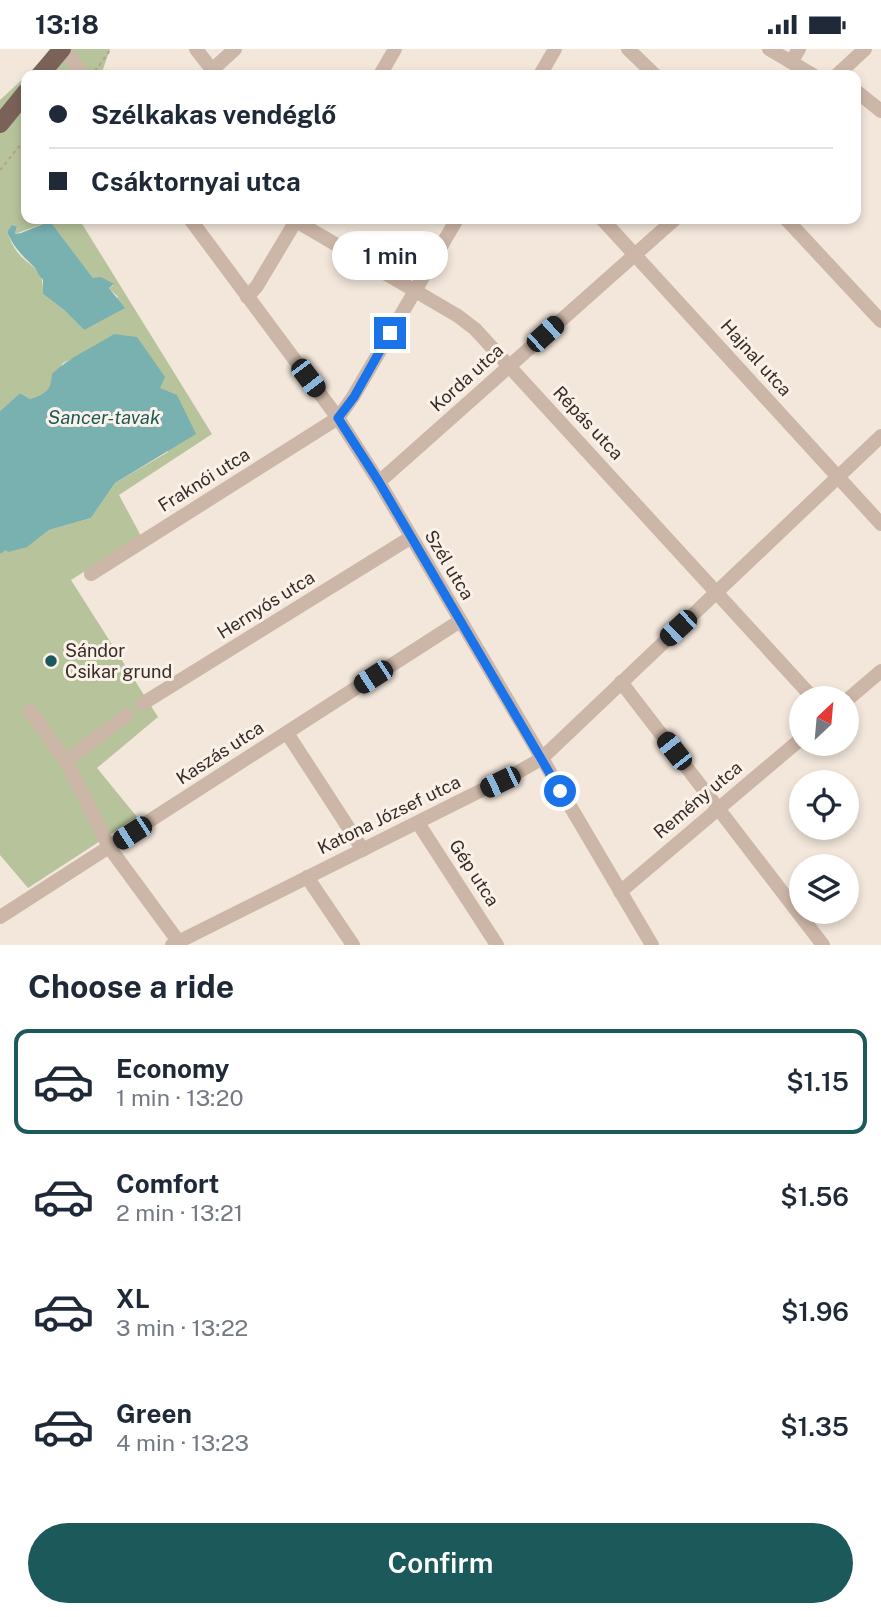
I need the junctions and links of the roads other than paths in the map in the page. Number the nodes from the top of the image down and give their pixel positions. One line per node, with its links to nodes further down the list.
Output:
1 (63, 49): 10 (main road); 11 (street)
2 (196, 49): 12 (street)
3 (235, 49): 13 (street)
4 (395, 49): 14 (street)
5 (555, 49): 15 (street)
6 (628, 49): 16 (street)
7 (769, 49): 9 (street)
8 (865, 49): 18 (street)
9 (795, 56): 17 (street)
10 (44, 70)
11 (80, 70)
12 (212, 70)
13 (216, 70)
14 (386, 70)
15 (543, 70)
16 (650, 70)
17 (808, 70)
18 (842, 70)
19 (861, 95): 21 (street)
20 (21, 98): 22 (main road)
21 (881, 111)
22 (0, 124)
23 (194, 224): 32 (street, Szél utca)
24 (295, 224): 32 (street)
25 (304, 224): 31 (street, Répás utca)
26 (454, 224): 31 (street)
27 (607, 224): 30 (street, Hajnal utca)
28 (669, 224): 30 (street, Korda utca)
29 (791, 224): 33 (street)
30 (636, 254): 34 (street, Korda utca); 37 (street, Hajnal utca)
31 (415, 291): 34 (street, Répás utca); 35 (street)
32 (247, 297): 35 (street, Szél utca)
33 (881, 321)
34 (509, 366): 38 (street, Korda utca); 42 (street, Répás utca)
35 (338, 418): 38 (street, Szél utca); 41 (street, Fraknói utca)
36 (881, 436): 37 (street, Katona József utca)
37 (838, 477): 39 (street, Hajnal utca); 42 (street, Katona József utca)
38 (379, 482): 40 (street, Szél utca)
39 (881, 524)
40 (410, 538): 43 (street, Szél utca); 48 (street, Hernyós utca)
41 (90, 573)
42 (717, 591): 45 (street, Katona József utca); 46 (street, Répás utca)
43 (460, 621): 51 (street, Kaszás utca); 53 (street, Szél utca)
44 (881, 671): 47 (street)
45 (621, 683): 53 (street, Katona József utca); 55 (street)
46 (802, 686)
47 (859, 690)
48 (142, 704)
49 (30, 712): 54 (street)
50 (127, 715): 54 (street)
51 (287, 733): 57 (street, Kaszás utca); 58 (street)
52 (789, 749): 55 (street, Remény utca)
53 (541, 759): 56 (street, Katona József utca); 60 (street, Szél utca)
54 (66, 761): 57 (street)
55 (717, 808): 60 (street, Remény utca); 66 (street)
56 (418, 823): 58 (street, Katona József utca); 64 (street, Gép utca)
57 (110, 847): 61 (street, Kaszás utca); 62 (street)
58 (363, 850): 59 (street, Katona József utca)
59 (307, 877): 62 (street, Katona József utca); 63 (street)
60 (620, 892): 65 (street, Szél utca)
61 (0, 917)
62 (177, 944)
63 (352, 945)
64 (497, 945)
65 (652, 945)
66 (823, 945)

